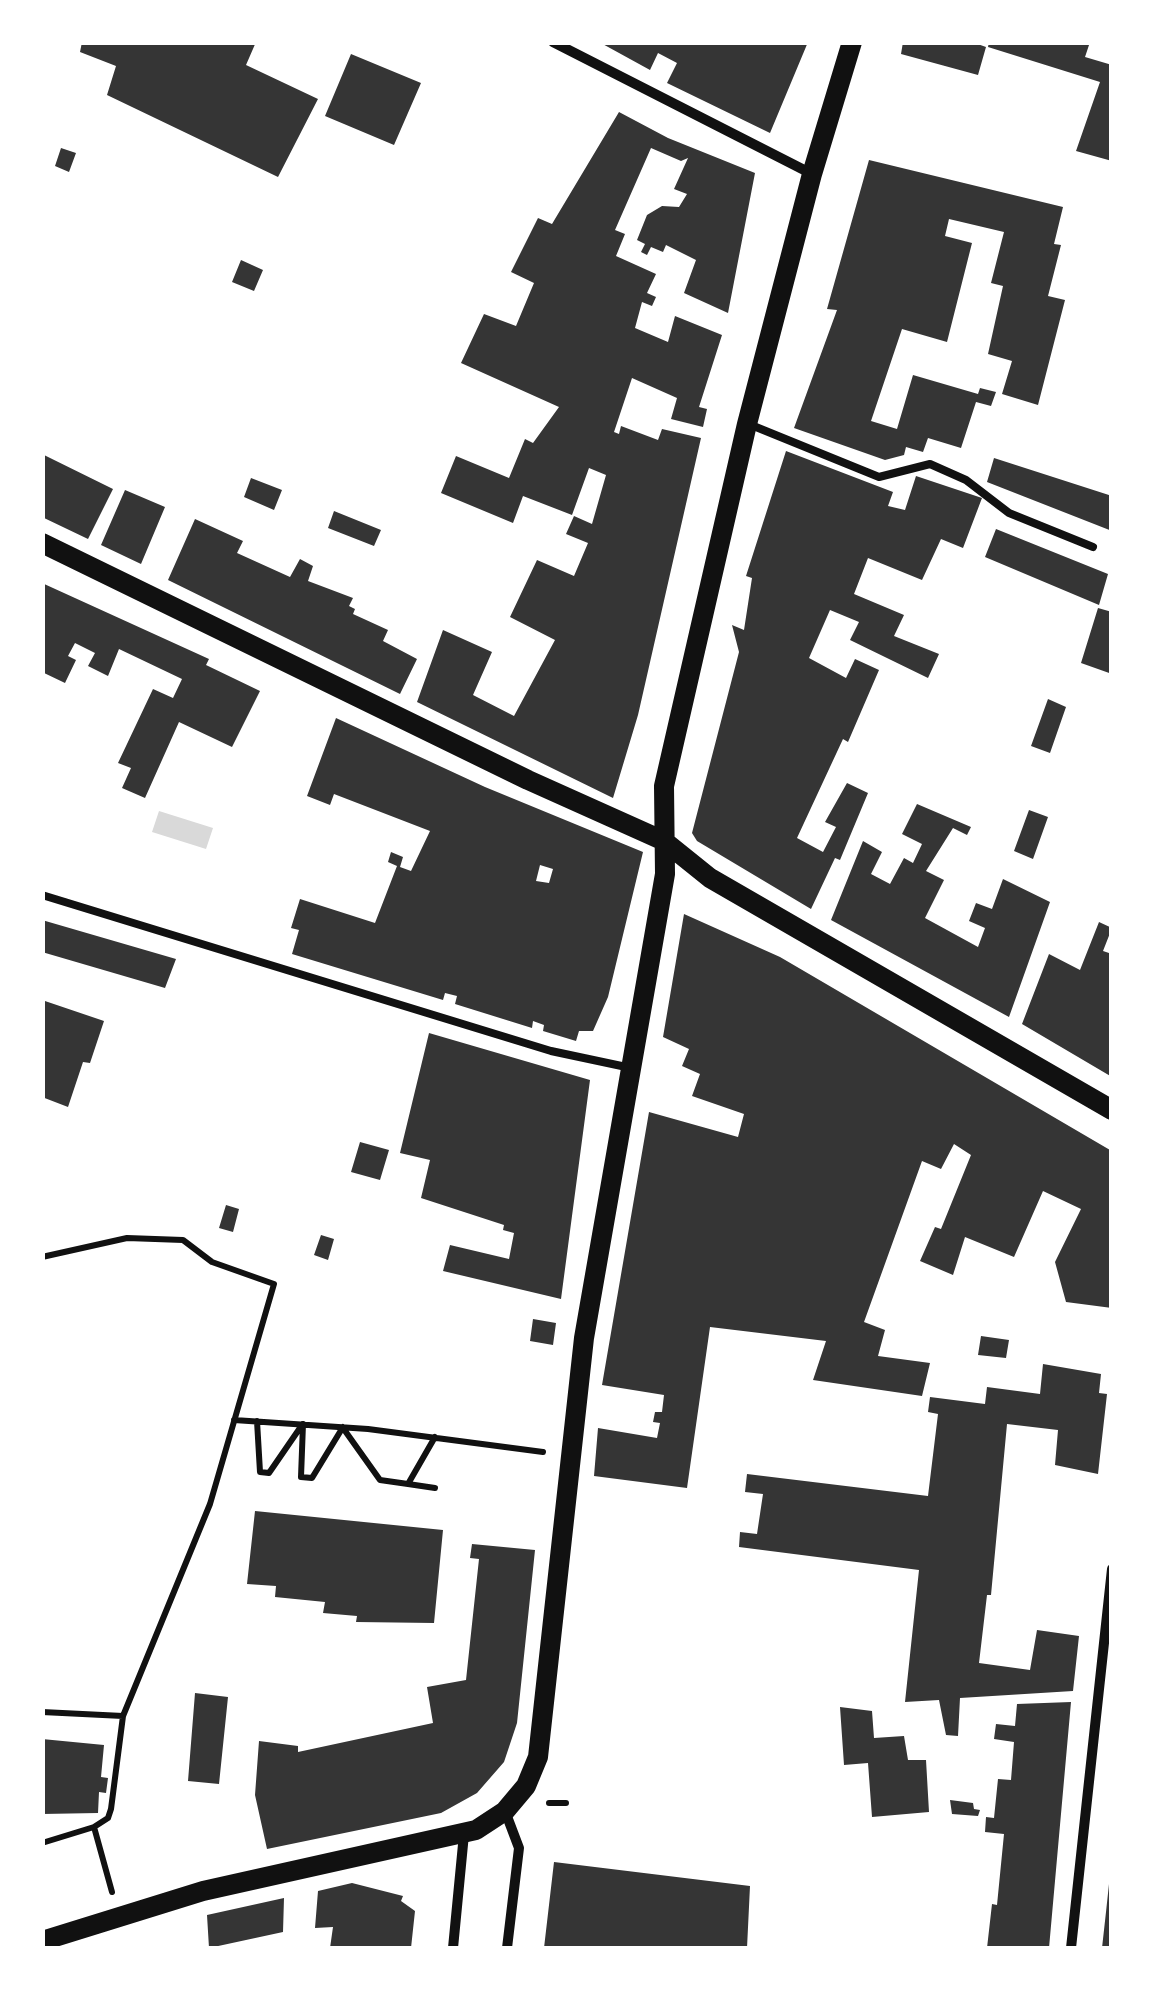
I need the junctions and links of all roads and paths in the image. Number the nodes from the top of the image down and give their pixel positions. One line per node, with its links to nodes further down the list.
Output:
1 (552, 42): 3 (street)
2 (852, 42): 3 (main road)
3 (812, 174): 4 (main road)
4 (746, 424): 6 (lane); 7 (main road)
5 (42, 543): 7 (main road)
6 (1093, 547)
7 (664, 841): 9 (main road); 10 (main road)
8 (42, 895): 9 (lane)
9 (630, 1068): 17 (main road)
10 (1112, 1110)
11 (42, 1257): 12 (path)
12 (234, 1420): 13 (path); 22 (path)
13 (257, 1421): 14 (path); 14 (path)
14 (303, 1424): 15 (path); 15 (path)
15 (342, 1427): 16 (path); 18 (path)
16 (435, 1437): 17 (path); 18 (path)
17 (569, 1456): 25 (main road)
18 (408, 1484): 19 (path)
19 (435, 1488)
20 (1112, 1569): 33 (street)
21 (42, 1712): 22 (path)
22 (123, 1716): 26 (path)
23 (543, 1803): 24 (path)
24 (566, 1803)
25 (506, 1811): 27 (main road); 32 (street)
26 (94, 1827): 28 (path); 29 (path)
27 (464, 1834): 29 (main road); 31 (street)
28 (42, 1844)
29 (121, 1917): 30 (main road)
30 (42, 1942)
31 (453, 1948)
32 (506, 1948)
33 (1071, 1948)

